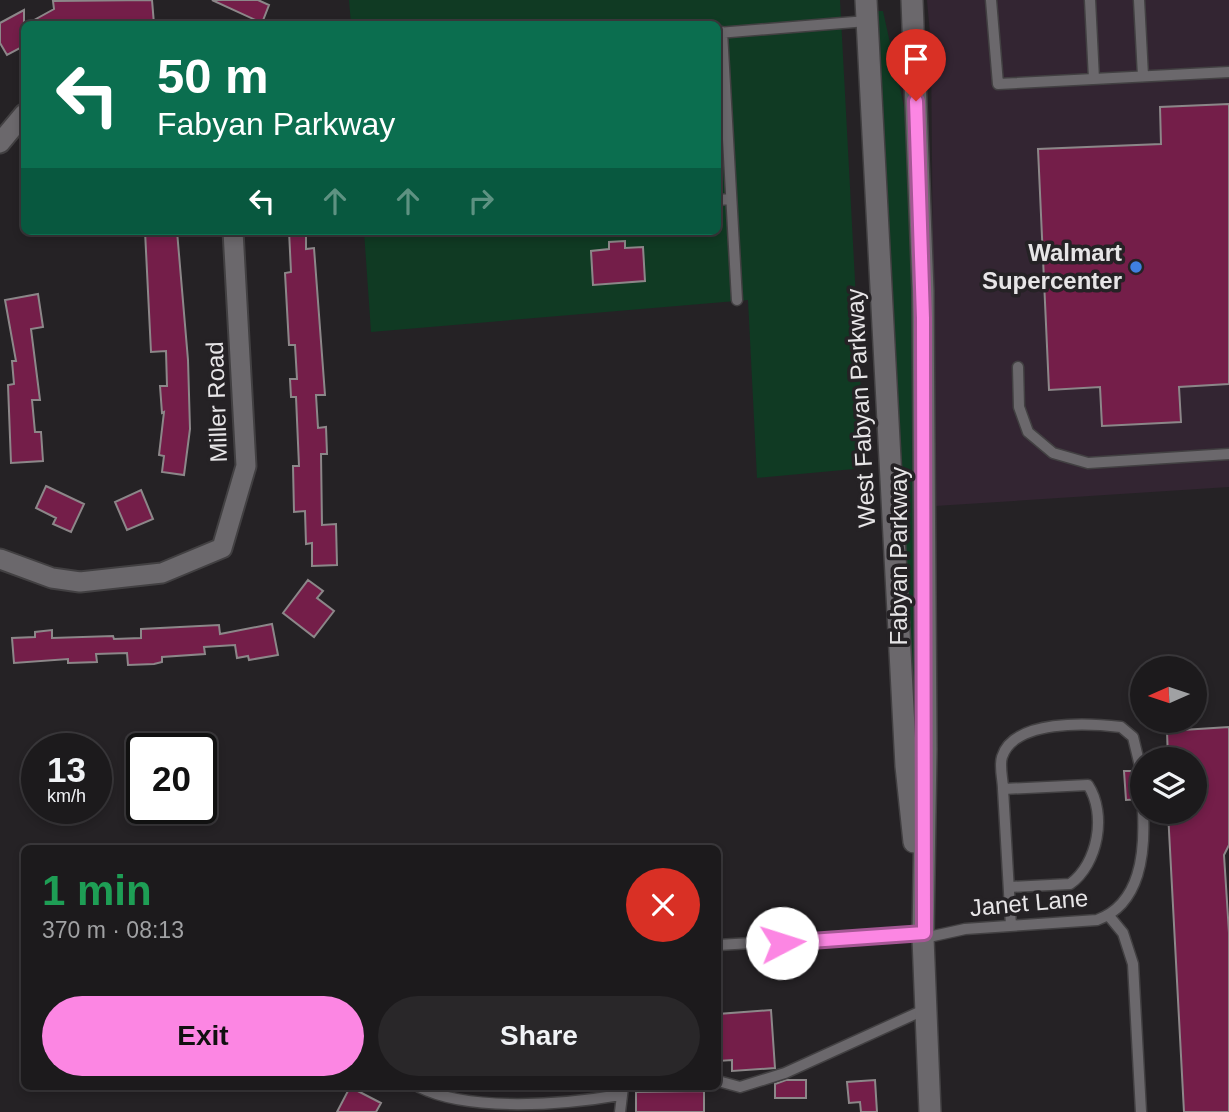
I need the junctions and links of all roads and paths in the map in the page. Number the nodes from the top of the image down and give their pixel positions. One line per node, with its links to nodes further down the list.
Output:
1 (912, 0): 26 (main road, Fabyan Parkway)
2 (991, 0): 10 (lane)
3 (1090, 0): 10 (lane)
4 (1139, 0): 9 (lane)
5 (866, 11): 6 (lane); 26 (main road, West Fabyan Parkway)
6 (721, 32)
7 (721, 47): 14 (lane)
8 (1229, 72): 9 (lane)
9 (1143, 76): 10 (lane)
10 (1094, 79)
11 (21, 118): 12 (street)
12 (0, 143)
13 (721, 200): 14 (lane)
14 (731, 200): 16 (lane)
15 (233, 235): 19 (street, Miller Road)
16 (737, 300)
17 (1018, 367): 18 (lane)
18 (1229, 454)
19 (0, 559)
20 (1135, 747): 21 (lane)
21 (1003, 789): 23 (lane); 23 (lane)
22 (1144, 824): 24 (lane, Janet Lane)
23 (1009, 887): 25 (lane)
24 (1109, 916): 25 (lane, Janet Lane); 34 (lane)
25 (1011, 926): 26 (lane, Janet Lane)
26 (923, 935): 27 (lane, Janet Lane); 28 (main road, Fabyan Parkway)
27 (721, 946)
28 (926, 1009): 29 (lane); 33 (main road, Fabyan Parkway)
29 (721, 1082)
30 (425, 1090): 31 (lane)
31 (622, 1091): 32 (lane)
32 (620, 1112)
33 (930, 1112)
34 (1141, 1112)

